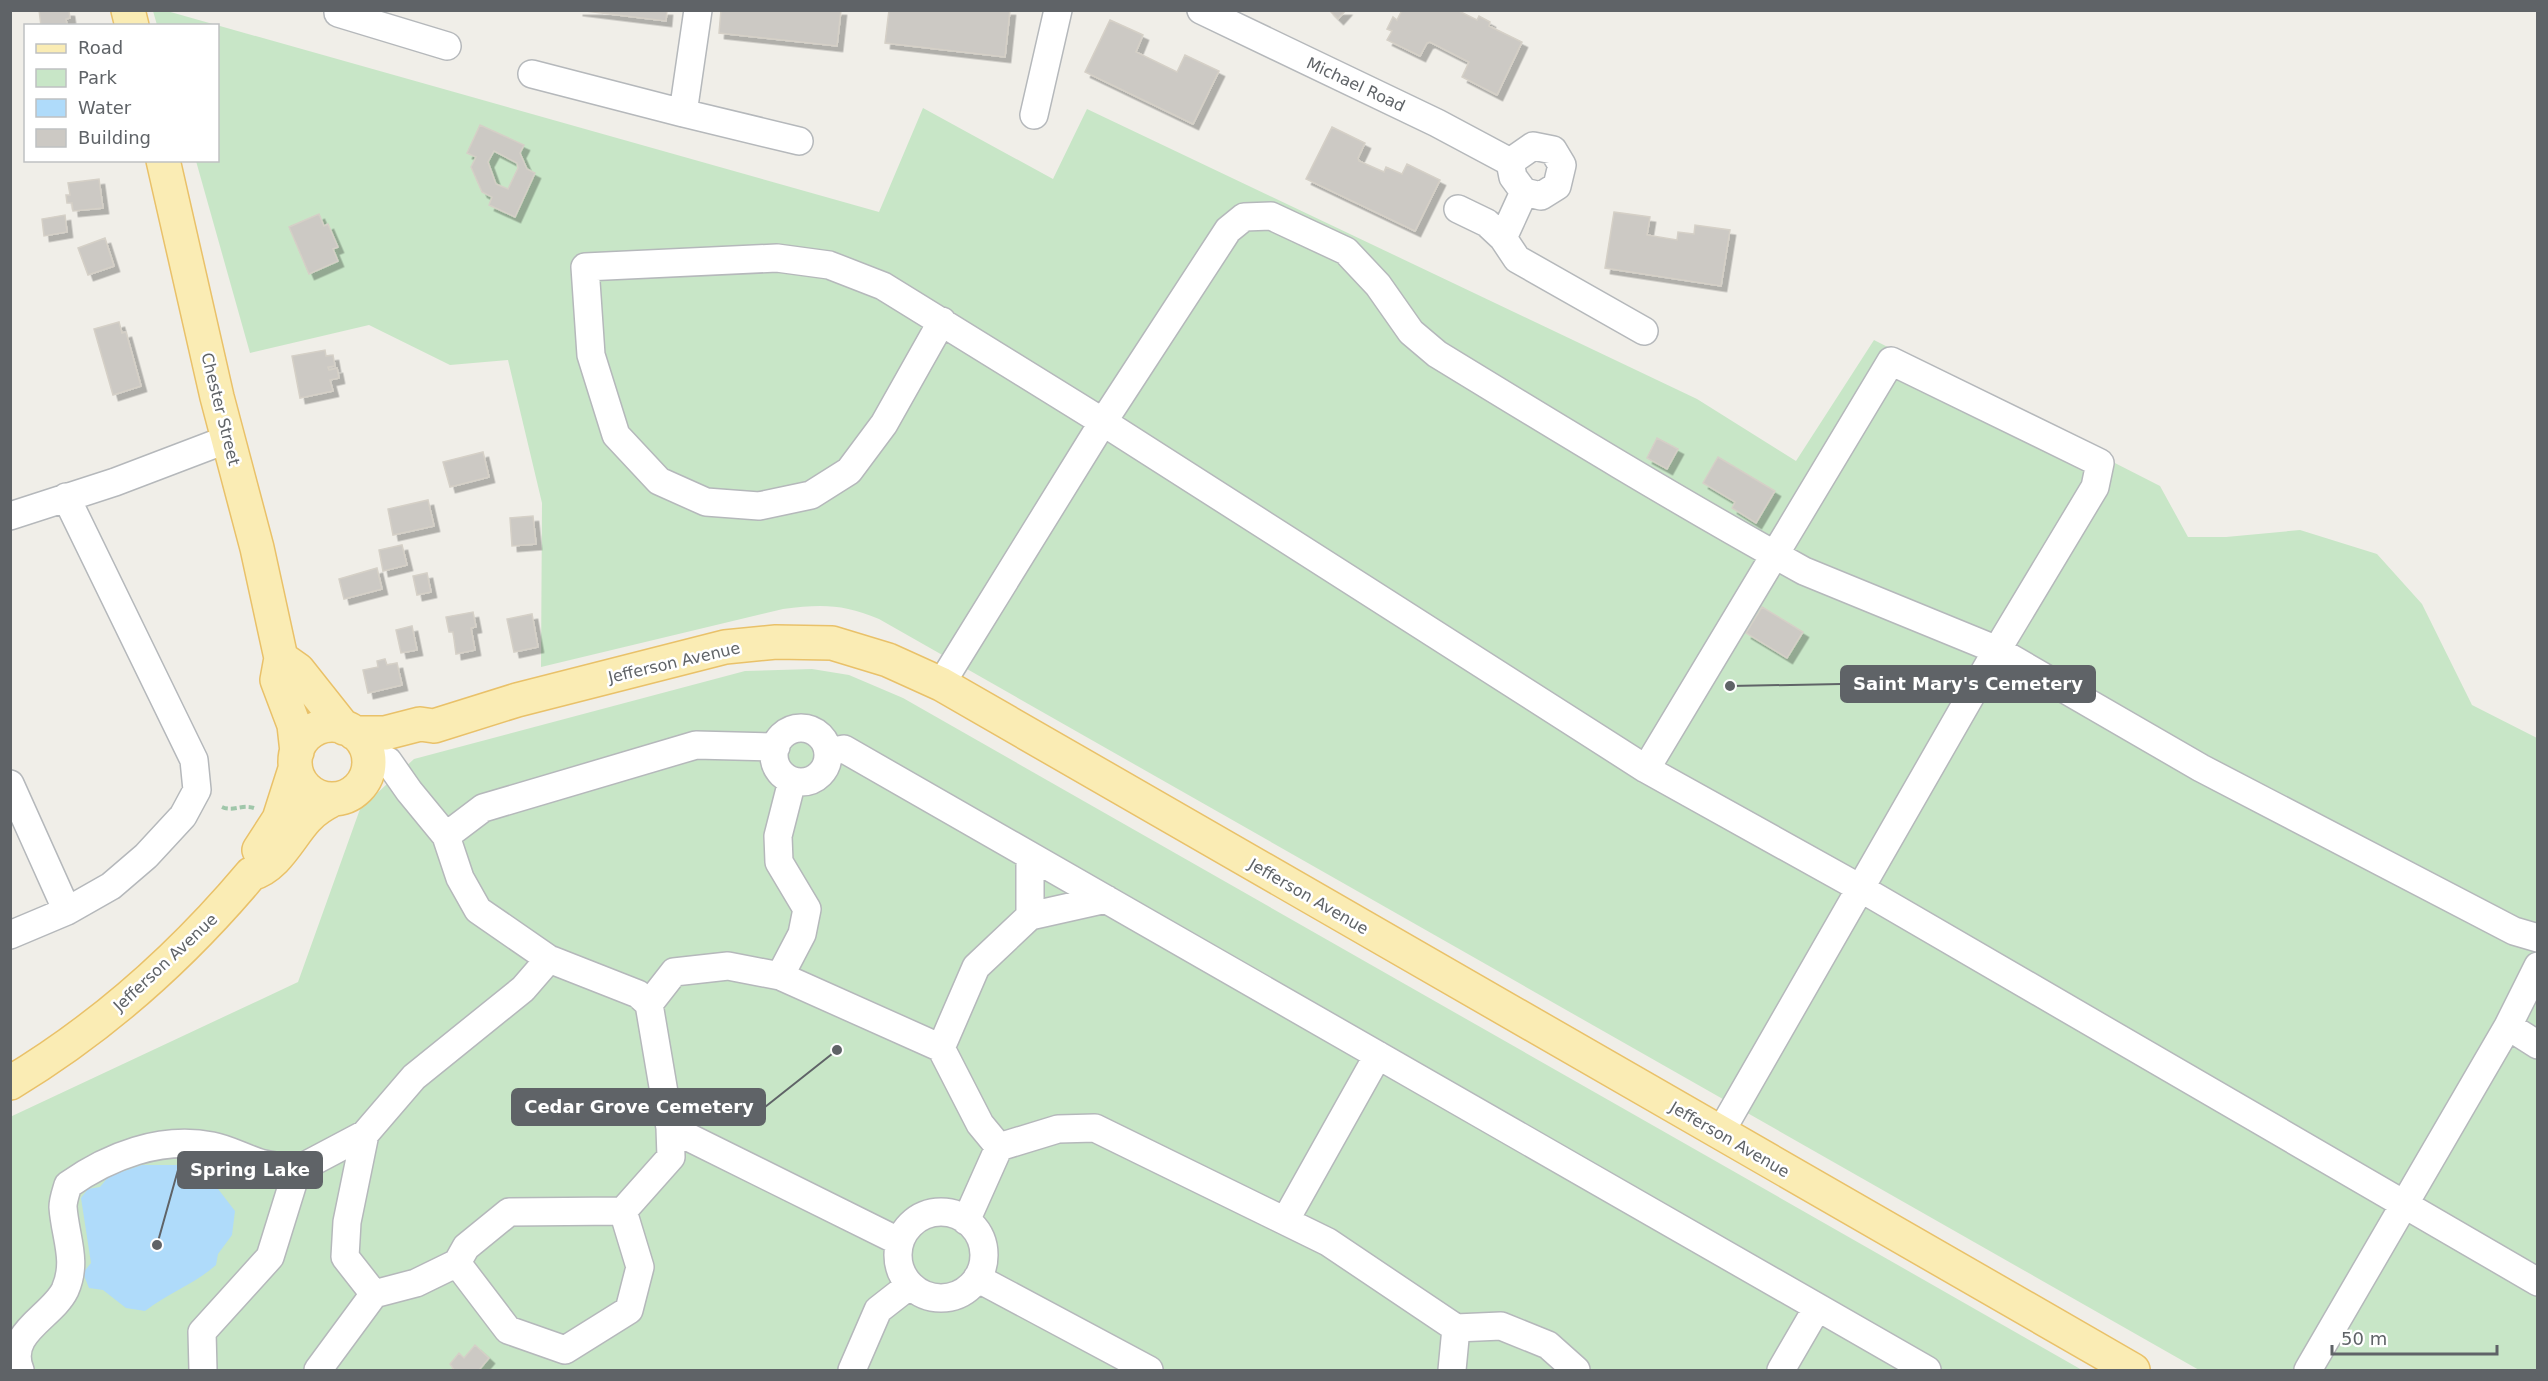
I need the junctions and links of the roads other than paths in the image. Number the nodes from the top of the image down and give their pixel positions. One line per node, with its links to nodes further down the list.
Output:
1 (698, 10): 7 (street)
2 (1058, 10): 8 (street)
3 (1201, 10): 11 (street, Michael Road)
4 (334, 11): 5 (street)
5 (447, 46)
6 (532, 75): 7 (street)
7 (683, 114): 9 (street)
8 (1034, 115)
9 (799, 141)
10 (163, 162): 18 (main road, Chester Street)
11 (1510, 162): 12 (street); 12 (street)
12 (1524, 192): 14 (street)
13 (1458, 208): 14 (street)
14 (1503, 238): 16 (street)
15 (942, 321): 15 (street); 17 (street)
16 (1644, 331)
17 (1103, 422): 21 (street); 24 (street); 31 (street)
18 (228, 439): 19 (street); 23 (main road, Chester Street)
19 (66, 497): 20 (street); 41 (street)
20 (10, 516)
21 (1774, 555): 22 (street); 22 (street); 31 (street)
22 (1997, 650): 39 (street); 44 (street)
23 (281, 658): 26 (main road); 29 (main road, Chester Street)
24 (941, 684): 25 (main road, Jefferson Avenue); 55 (main road, Jefferson Avenue)
25 (434, 726): 26 (main road, Jefferson Avenue); 30 (main road, Jefferson Avenue)
26 (349, 730): 29 (main road); 33 (main road)
27 (776, 747): 28 (street); 32 (street); 36 (street)
28 (828, 752): 32 (street); 37 (street)
29 (296, 760): 35 (main road); 38 (main road, Jefferson Avenue)
30 (388, 761): 33 (main road, Jefferson Avenue); 36 (street)
31 (1646, 769): 39 (street)
32 (792, 781): 47 (street)
33 (363, 782): 35 (main road)
34 (10, 784): 41 (street)
35 (334, 799): 38 (main road, Jefferson Avenue)
36 (446, 836): 45 (street)
37 (1030, 856): 40 (street); 42 (street)
38 (251, 874): 53 (main road, Jefferson Avenue)
39 (1860, 888): 55 (street); 59 (street)
40 (1107, 899): 42 (street); 52 (street)
41 (67, 911): 43 (street)
42 (1030, 916): 51 (street)
43 (10, 935)
44 (2538, 938)
45 (549, 958): 48 (street); 56 (street)
46 (2538, 966): 49 (street)
47 (780, 976): 48 (street); 51 (street)
48 (649, 1004): 54 (street)
49 (2508, 1026): 50 (street); 59 (street)
50 (2538, 1046)
51 (942, 1048): 57 (street)
52 (1378, 1055): 62 (street); 69 (street)
53 (10, 1083)
54 (670, 1128): 60 (street); 63 (street)
55 (1720, 1132): 81 (main road, Jefferson Avenue)
56 (365, 1134): 58 (street); 68 (street)
57 (999, 1147): 61 (street); 62 (street)
58 (297, 1170): 73 (street); 74 (street)
59 (2405, 1207): 66 (street); 82 (street)
60 (623, 1211): 64 (street); 71 (street)
61 (966, 1221): 63 (street); 65 (street)
62 (1285, 1221): 70 (street)
63 (900, 1242): 67 (street)
64 (458, 1263): 68 (street); 71 (street)
65 (977, 1278): 67 (street); 76 (street)
66 (2538, 1282)
67 (910, 1285): 75 (street)
68 (374, 1294): 72 (street)
69 (1817, 1308): 79 (street); 80 (street)
70 (1456, 1328): 77 (street); 78 (street)
71 (565, 1360)
72 (321, 1369)
73 (20, 1371)
74 (203, 1371)
75 (852, 1371)
76 (1149, 1371)
77 (1452, 1371)
78 (1576, 1371)
79 (1780, 1371)
80 (1927, 1371)
81 (2133, 1371)
82 (2308, 1371)

